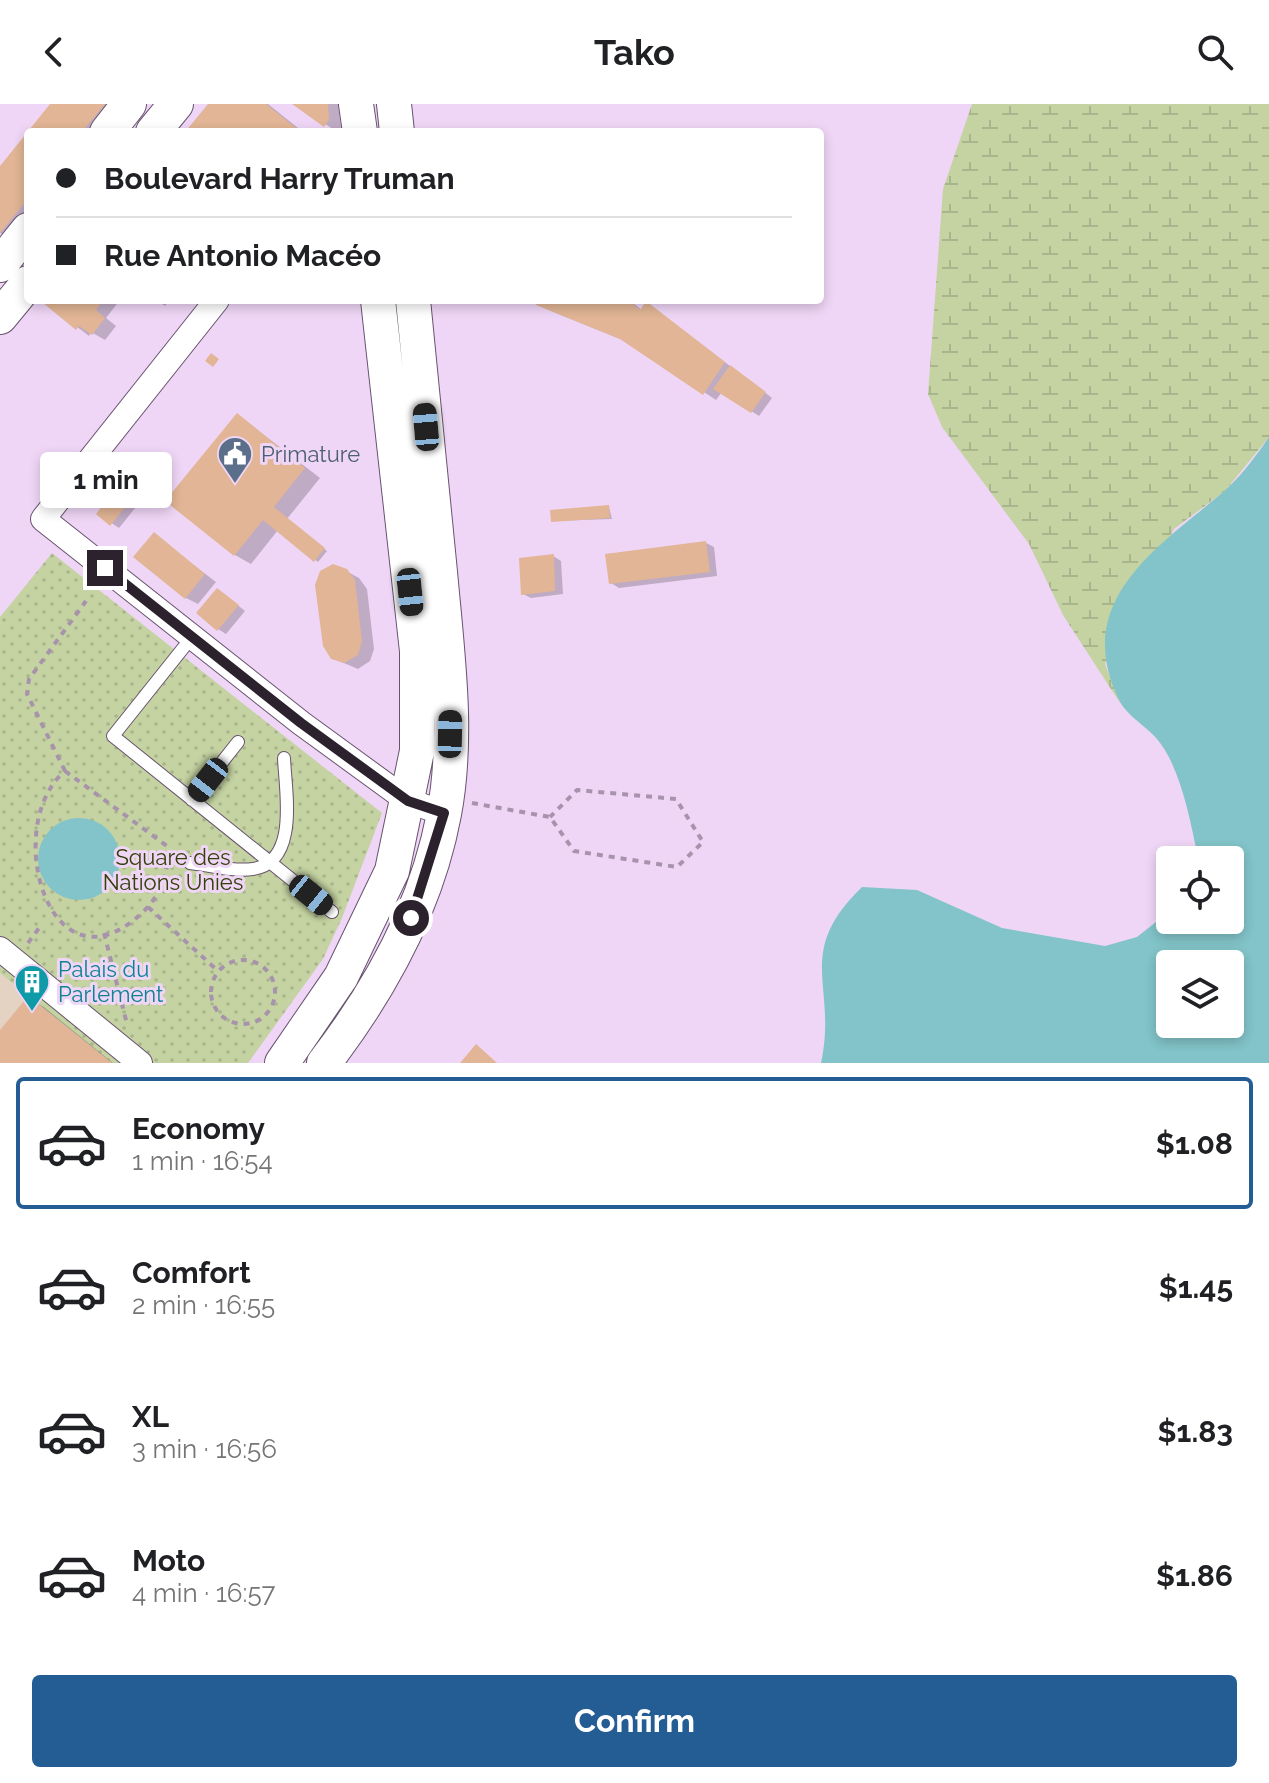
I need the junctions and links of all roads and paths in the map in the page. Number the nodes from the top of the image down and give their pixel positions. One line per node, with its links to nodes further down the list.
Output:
1 (176, 104): 4 (main road)
2 (356, 104): 5 (main road)
3 (394, 104): 6 (main road)
4 (156, 128)
5 (359, 128)
6 (397, 128)
7 (24, 235): 8 (main road)
8 (0, 265)
9 (24, 288): 13 (main road)
10 (214, 304): 15 (street)
11 (378, 304): 21 (main road)
12 (413, 304): 22 (main road)
13 (0, 317)
14 (86, 601): 18 (path)
15 (192, 637): 20 (lane); 21 (street)
16 (238, 742): 20 (lane)
17 (284, 758): 24 (lane)
18 (65, 771): 19 (path); 26 (path)
19 (54, 775)
20 (192, 800): 24 (lane)
21 (408, 801): 22 (street); 35 (main road)
22 (445, 805): 23 (path); 36 (main road)
23 (550, 817): 23 (path)
24 (269, 861): 25 (lane); 27 (lane)
25 (190, 863)
26 (148, 907): 31 (path); 33 (path)
27 (332, 912)
28 (33, 916): 29 (path)
29 (52, 928)
30 (62, 932): 31 (path)
31 (104, 933): 34 (path)
32 (0, 949): 34 (street)
33 (218, 971): 33 (path)
34 (138, 1062)
35 (282, 1063)
36 (324, 1063)

